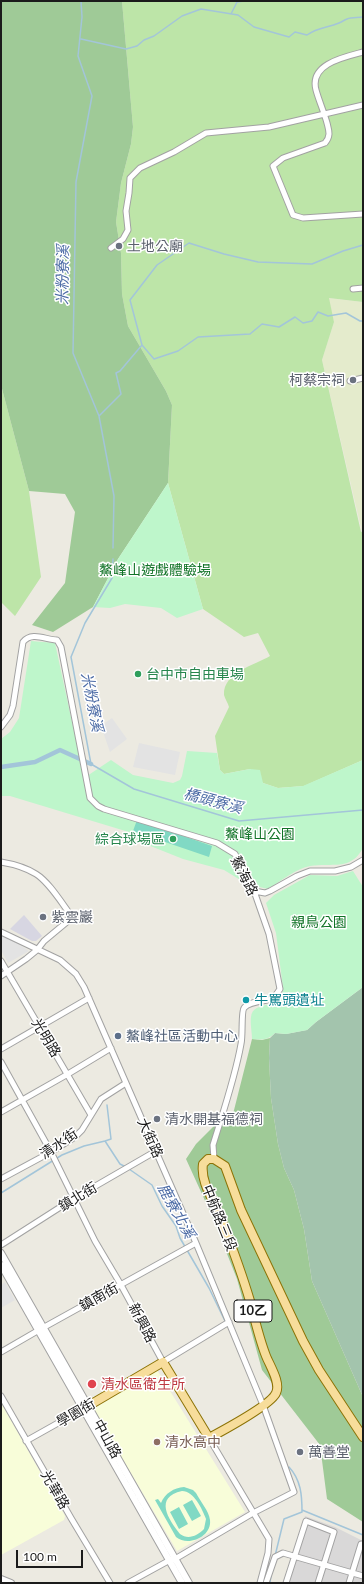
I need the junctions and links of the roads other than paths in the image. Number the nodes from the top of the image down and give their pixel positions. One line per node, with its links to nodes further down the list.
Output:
1 (363, 52): 3 (street)
2 (363, 105): 3 (street)
3 (325, 114): 4 (street); 5 (street)
4 (363, 214)
5 (111, 248)
6 (363, 288): 7 (street)
7 (353, 289)
8 (363, 378): 9 (street)
9 (350, 380)
10 (1, 727): 13 (street, 鰲海路)
11 (363, 860): 13 (street)
12 (1, 862): 15 (street)
13 (254, 891): 31 (street, 鰲海路)
14 (1, 932): 15 (street, 大街路)
15 (37, 950): 17 (street); 19 (street, 大街路)
16 (1, 961): 17 (street, 光明路)
17 (7, 972): 18 (street); 20 (street, 光明路)
18 (1, 976)
19 (89, 998): 20 (street); 21 (street, 大街路)
20 (40, 1027): 22 (street); 24 (street, 光明路)
21 (111, 1048): 24 (street); 25 (street, 大街路)
22 (1, 1049)
23 (1, 1062): 26 (street, 新興路)
24 (68, 1074): 26 (street); 28 (street, 光明路)
25 (126, 1083): 28 (street, 清水街); 29 (street, 大街路)
26 (23, 1100): 27 (street); 30 (street, 新興路)
27 (1, 1112)
28 (92, 1115): 30 (street, 清水街)
29 (156, 1150): 33 (street, 鎮北街); 34 (street, 大街路)
30 (51, 1152): 32 (street, 清水街); 33 (street, 新興路)
31 (214, 1159): 44 (main road, 中航路三段 / 10乙); 46 (main road, 中航路三段 / 10乙)
32 (1, 1179)
33 (73, 1199): 35 (street, 鎮北街); 38 (street, 新興路)
34 (196, 1242): 38 (street, 鎮南街); 39 (street, 大街路)
35 (1, 1246)
36 (1, 1253): 40 (street, 中山路)
37 (1, 1265): 40 (street, 中山路)
38 (122, 1285): 40 (street, 鎮南街); 42 (street, 新興路)
39 (229, 1322): 42 (street, 學園街); 44 (street, 大街路)
40 (41, 1329): 41 (street, 鎮南街); 45 (street, 中山路)
41 (1, 1352)
42 (163, 1362): 45 (main road, 學園街); 47 (main road, 新興路)
43 (1, 1396): 48 (street, 光華路)
44 (263, 1406): 47 (main road, 中航路三段 / 10乙); 49 (street, 大街路)
45 (86, 1407): 48 (street, 學園街); 52 (street, 中山路)
46 (363, 1437)
47 (208, 1438): 49 (street, 新興路)
48 (26, 1441): 58 (street, 光華路)
49 (253, 1513): 52 (street); 62 (street, 新興路)
50 (363, 1544): 54 (street)
51 (295, 1555): 53 (street); 53 (street); 63 (street); 64 (street)
52 (172, 1559): 59 (street); 60 (street, 中山路); 61 (street, 中山路)
53 (325, 1564): 54 (street); 65 (street)
54 (352, 1573): 55 (street); 66 (street)
55 (363, 1576)
56 (1, 1579): 57 (street)
57 (10, 1583)
58 (110, 1583)
59 (128, 1583)
60 (182, 1583)
61 (189, 1583)
62 (260, 1583)
63 (266, 1583)
64 (286, 1583)
65 (318, 1583)
66 (349, 1583)

